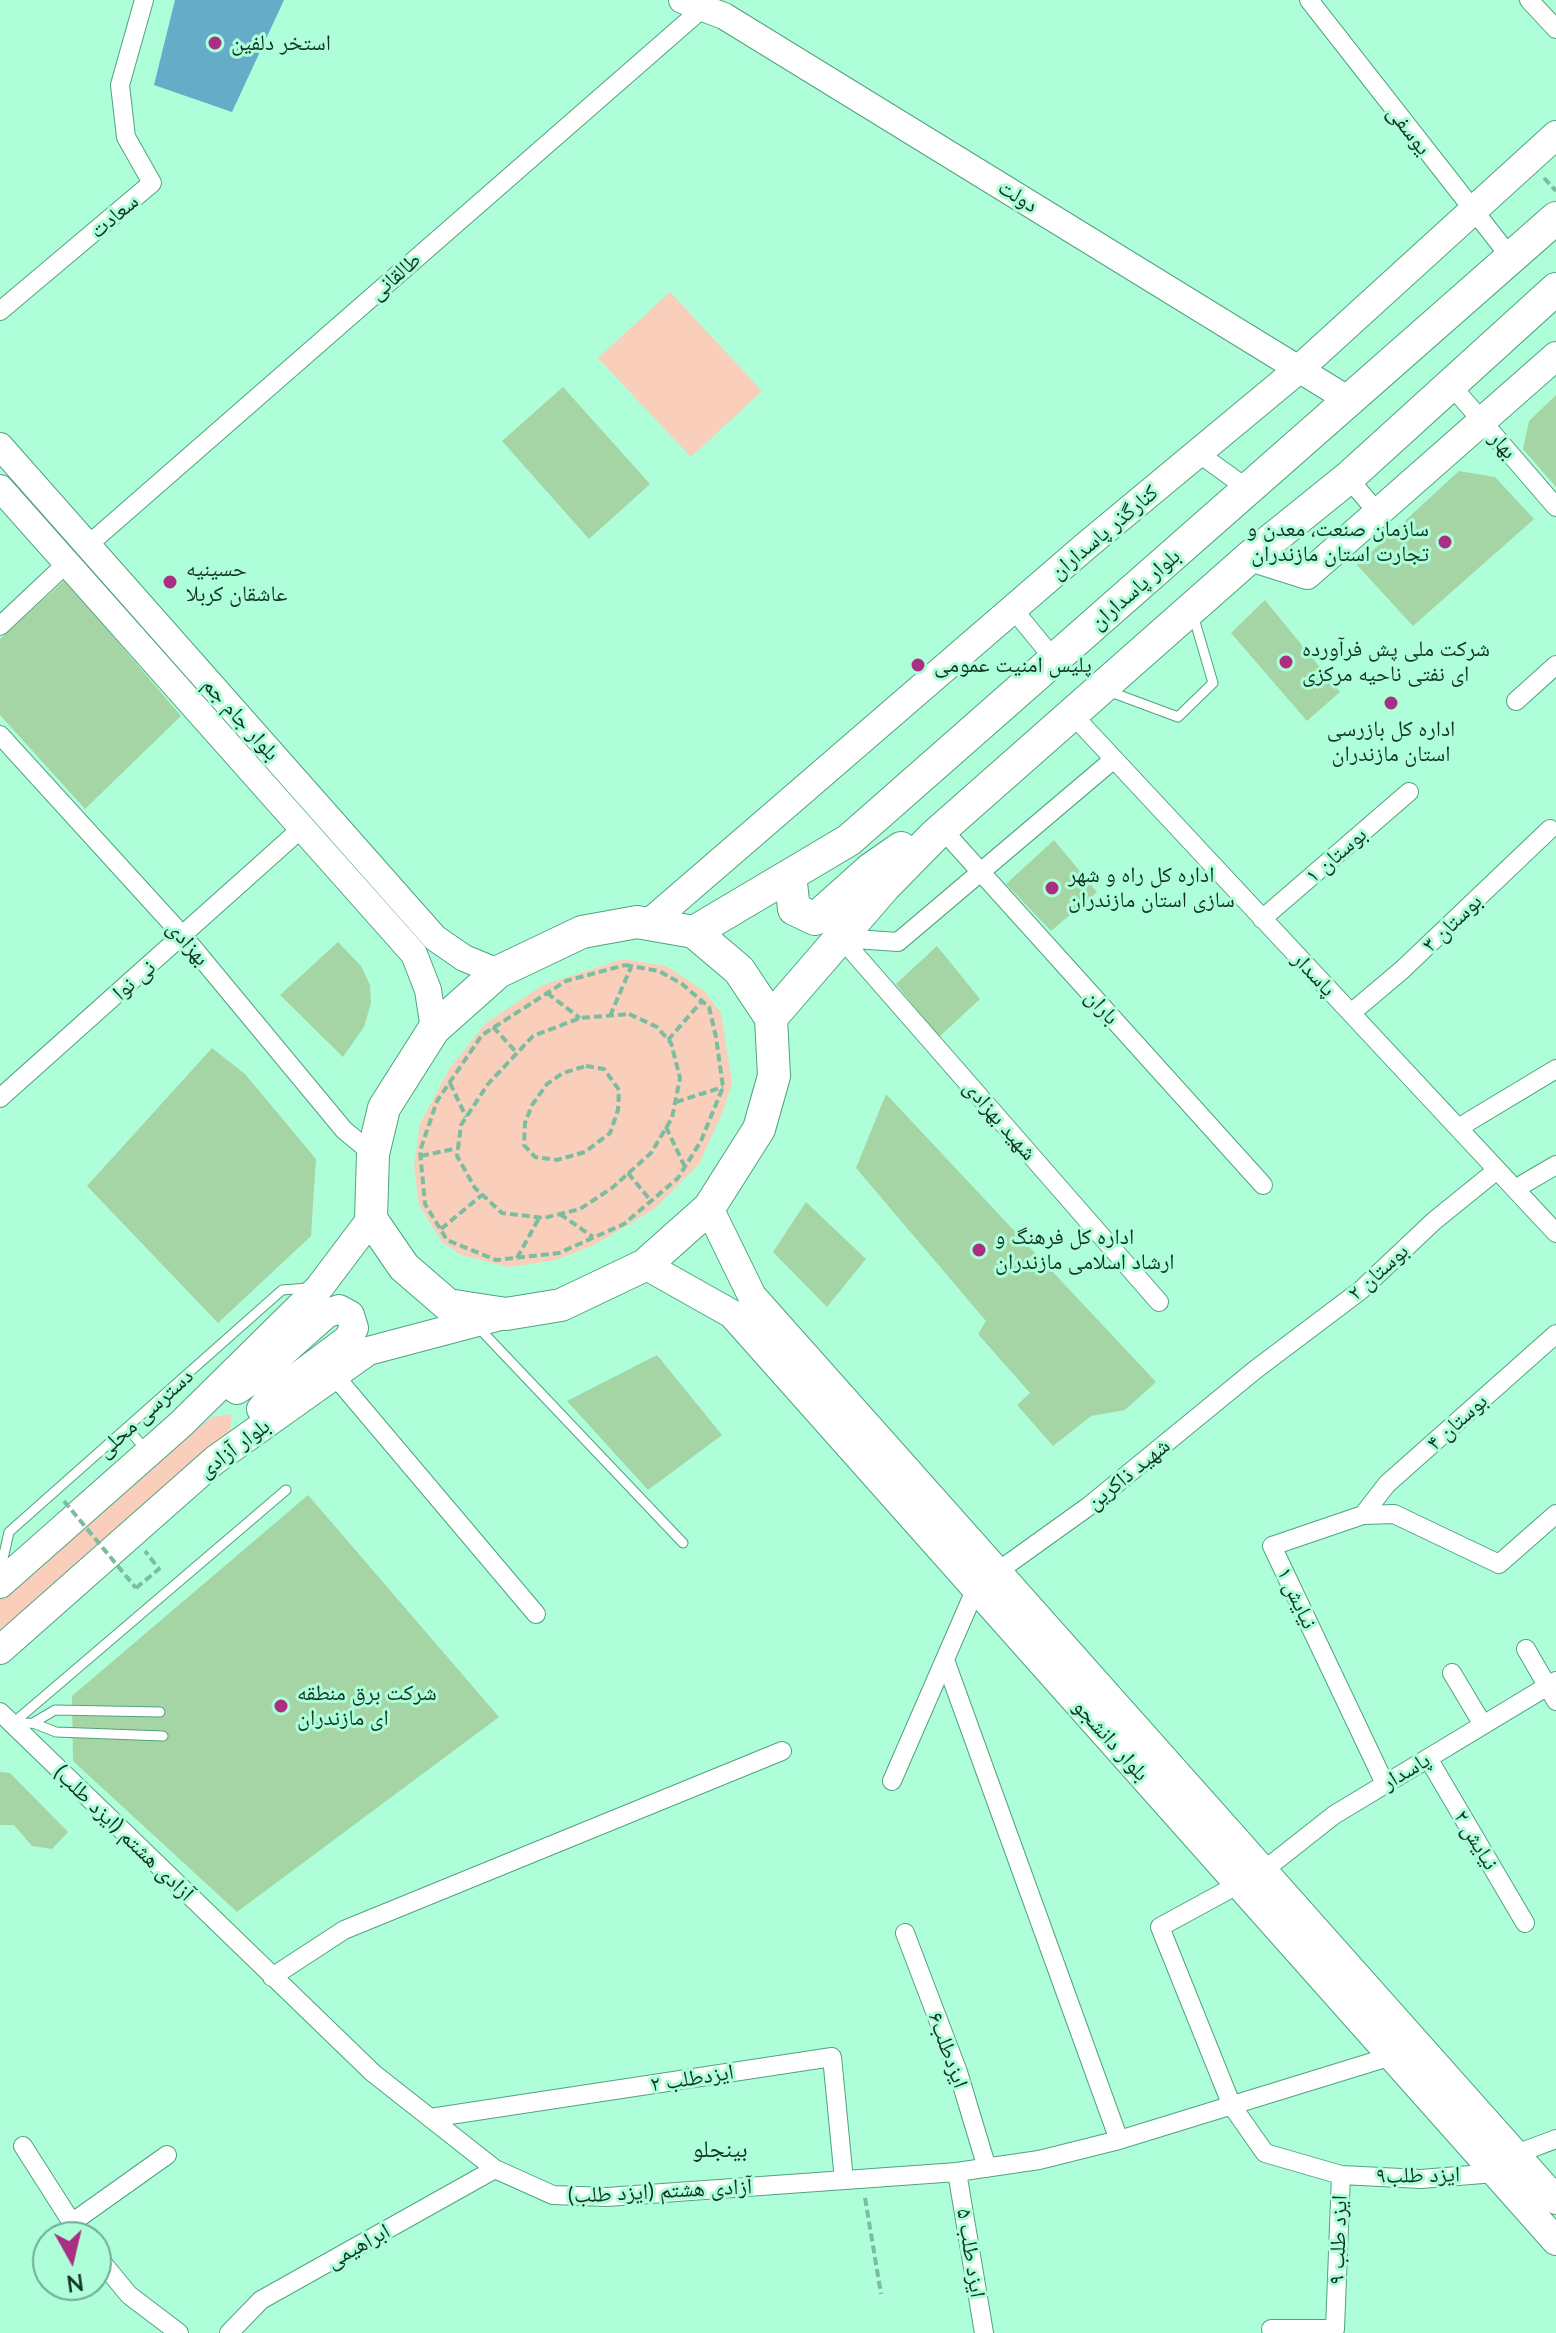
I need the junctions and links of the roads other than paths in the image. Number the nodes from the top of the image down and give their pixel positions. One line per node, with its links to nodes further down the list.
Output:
1 (144, 0): 11 (street, سعادت)
2 (1309, 0): 7 (street, یوسفی)
3 (1529, 0): 5 (street)
4 (692, 4): 13 (main road, دولت); 24 (street, طالقانی)
5 (1556, 29)
6 (1556, 135): 7 (main road, کنارگذر پاسداران)
7 (1472, 212): 9 (street, یوسفی); 13 (main road, کنارگذر پاسداران)
8 (1556, 218): 9 (highway, بلوار پاسداران)
9 (1511, 258): 15 (highway, بلوار پاسداران)
10 (1556, 289): 14 (highway)
11 (0, 311)
12 (1556, 356): 16 (main road)
13 (1299, 369): 15 (main road, دولت); 18 (main road, کنارگذر پاسداران)
14 (1450, 384): 16 (street, بهار); 19 (highway)
15 (1349, 400): 21 (highway, بلوار پاسداران)
16 (1482, 422): 22 (street, بهار); 23 (main road)
17 (0, 446): 24 (main road, بلوار جام جم)
18 (1198, 453): 21 (street); 27 (main road, کنارگذر پاسداران)
19 (1348, 478): 23 (street); 25 (highway)
20 (0, 488): 26 (main road, بلوار جام جم)
21 (1248, 489): 30 (highway, بلوار پاسداران)
22 (1556, 507)
23 (1378, 513): 25 (main road)
24 (88, 545): 37 (main road, بلوار جام جم)
25 (1250, 557): 28 (highway)
26 (67, 563): 29 (street); 38 (main road, بلوار جام جم)
27 (1013, 609): 30 (street); 46 (main road, کنارگذر پاسداران)
28 (1191, 609): 32 (highway); 32 (lane)
29 (0, 626)
30 (1054, 659): 44 (highway, بلوار پاسداران)
31 (1556, 665): 33 (street)
32 (1101, 689): 34 (highway)
33 (1516, 701)
34 (1072, 714): 36 (street, پاسدار); 42 (highway)
35 (0, 735): 48 (street, بهزادی)
36 (1114, 759): 43 (street); 45 (street, پاسدار)
37 (278, 760): 38 (main road); 50 (main road, بلوار جام جم)
38 (257, 777): 40 (main road, بلوار جام جم)
39 (1409, 792): 45 (street, بوستان ۱)
40 (302, 828): 48 (street, نی نوا); 53 (main road, بلوار جام جم)
41 (1550, 829): 51 (street, بوستان ۳)
42 (938, 832): 43 (street, باران); 44 (highway); 49 (highway)
43 (980, 872): 49 (street); 60 (street, باران)
44 (790, 875): 47 (highway, بلوار پاسداران)
45 (1262, 919): 51 (street, پاسدار)
46 (648, 924): 47 (highway); 50 (highway)
47 (694, 932): 52 (highway)
48 (184, 937): 55 (street, نی نوا); 57 (street, بهزادی)
49 (841, 938): 52 (highway); 67 (street, شهید بهزادی)
50 (498, 972): 53 (highway)
51 (1351, 1013): 56 (street, پاسدار)
52 (771, 1018): 62 (highway)
53 (434, 1029): 57 (highway)
54 (1556, 1069): 56 (street)
55 (0, 1098)
56 (1458, 1128): 59 (street, پاسدار)
57 (373, 1154): 63 (highway)
58 (1556, 1165): 61 (street)
59 (1497, 1170): 61 (street, پاسدار); 71 (street, بوستان ۲)
60 (1263, 1185)
61 (1515, 1189): 64 (street, پاسدار)
62 (709, 1208): 65 (highway); 82 (main road, بلوار دانشجو)
63 (371, 1219): 66 (main road); 68 (highway)
64 (1556, 1233)
65 (645, 1265): 68 (highway); 82 (main road, بلوار دانشجو)
66 (319, 1288): 73 (main road); 74 (lane, دسترسی محلی)
67 (1159, 1302)
68 (506, 1314): 69 (main road, بلوار آزادی)
69 (475, 1323): 72 (main road, بلوار آزادی); 80 (lane)
70 (1556, 1334): 79 (street, بوستان ۴)
71 (1255, 1370): 82 (street, شهید ذاکرین)
72 (334, 1375): 76 (main road, بلوار آزادی); 84 (street)
73 (181, 1424): 75 (main road); 76 (main road)
74 (128, 1429): 75 (lane); 81 (lane, دسترسی محلی)
75 (149, 1453): 83 (main road)
76 (215, 1460): 86 (main road, بلوار آزادی)
77 (286, 1490): 91 (lane)
78 (1556, 1514): 79 (street, نیایش ۱)
79 (1363, 1515): 98 (street, نیایش ۱)
80 (683, 1543)
81 (0, 1572)
82 (986, 1580): 87 (street); 99 (main road, بلوار دانشجو)
83 (0, 1584)
84 (536, 1614)
85 (1526, 1649): 89 (street)
86 (0, 1650)
87 (945, 1660): 97 (street); 107 (street)
88 (1452, 1673): 93 (street)
89 (1553, 1689): 93 (street, پاسدار)
90 (160, 1712): 92 (lane)
91 (6, 1718): 92 (lane); 102 (street, آزادی هشتم (ایزد طلب))
92 (33, 1723): 94 (lane)
93 (1483, 1725): 96 (street, پاسدار)
94 (163, 1736)
95 (782, 1751): 102 (street)
96 (1428, 1758): 98 (street, پاسدار); 100 (street, نیایش ۲)
97 (892, 1781)
98 (1385, 1784): 99 (street, پاسدار)
99 (1251, 1878): 103 (main road, بلوار دانشجو); 104 (street, پاسدار); 110 (main road, بلوار دانشجو)
100 (1525, 1923)
101 (905, 1933): 111 (street, ایزدطلب۶)
102 (272, 1977): 105 (street, آزادی هشتم (ایزد طلب))
103 (1392, 2056): 104 (street, آزادی هشتم (ایزد طلب)); 110 (main road, بلوار دانشجو)
104 (1232, 2106): 107 (street, آزادی هشتم (ایزد طلب)); 114 (street, ایزد طلب ۹)
105 (430, 2118): 112 (street, آزادی هشتم (ایزد طلب)); 115 (street, ایزدطلب ۲)
106 (1556, 2139): 110 (street, ایزد طلب۹)
107 (1119, 2140): 111 (street, آزادی هشتم (ایزد طلب))
108 (23, 2146): 117 (street)
109 (167, 2155): 118 (street)
110 (1505, 2163): 114 (street, ایزد طلب۹); 116 (main road, بلوار دانشجو); 119 (main road, بلوار دانشجو)
111 (987, 2168): 113 (street, آزادی هشتم (ایزد طلب))
112 (495, 2169): 115 (street, آزادی هشتم (ایزد طلب)); 123 (street, ابراهیمی)
113 (957, 2172): 115 (street, آزادی هشتم (ایزد طلب)); 124 (street, ايزد طلب ۵)
114 (1341, 2175): 121 (street, ایزد طلب ۹)
115 (853, 2180)
116 (1556, 2200)
117 (70, 2221)
118 (87, 2221)
119 (1556, 2241)
120 (112, 2274): 122 (street)
121 (1271, 2329)
122 (179, 2333)
123 (229, 2333)
124 (984, 2333)

